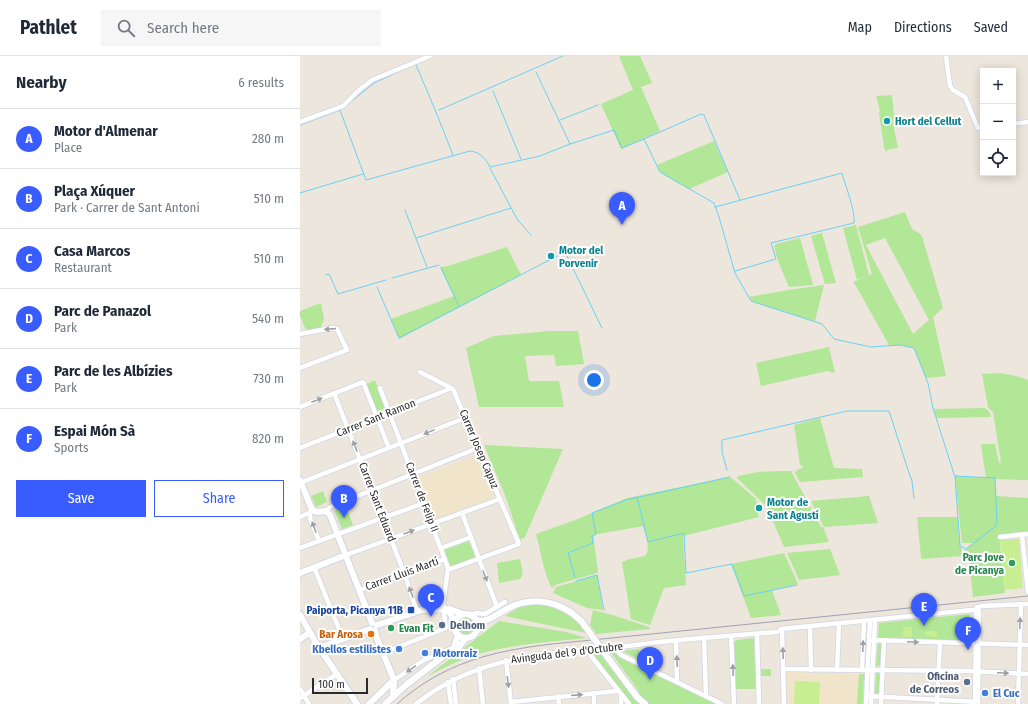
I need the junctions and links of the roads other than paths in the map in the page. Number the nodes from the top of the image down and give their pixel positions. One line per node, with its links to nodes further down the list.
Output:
1 (430, 56): 3 (street)
2 (946, 56): 6 (street)
3 (300, 122)
4 (1028, 122): 5 (street)
5 (1016, 124)
6 (980, 128)
7 (300, 334): 8 (street, one-way to 7)
8 (300, 368)
9 (420, 372): 11 (street)
10 (380, 388): 14 (street, Carrer de Felip II)
11 (452, 388): 14 (street, Carrer Sant Ramon); 16 (street, Carrer Josep Capuz)
12 (334, 393): 13 (street, one-way to 12); 15 (street); 17 (street, Carrer Sant Eduard)
13 (300, 407)
14 (390, 413): 15 (street, Carrer Sant Ramon); 18 (street, Carrer de Felip II)
15 (377, 418): 17 (street, Carrer Sant Ramon); 20 (street)
16 (466, 418): 18 (street, one-way to 18); 21 (street, Carrer Josep Capuz)
17 (348, 429): 19 (street, Carrer Sant Ramon); 22 (street, Carrer Sant Eduard, one-way to 17)
18 (401, 443): 20 (street); 23 (street, Carrer de Felip II)
19 (300, 448)
20 (389, 448): 22 (street)
21 (478, 448): 23 (street); 26 (street, Carrer Josep Capuz)
22 (360, 460): 24 (street); 25 (street, Carrer Sant Eduard)
23 (413, 474): 25 (street); 27 (street, Carrer de Felip II)
24 (300, 482): 29 (street)
25 (372, 490): 28 (street); 32 (street, Carrer Sant Eduard)
26 (500, 499): 30 (street); 45 (street, Carrer Josep Capuz)
27 (424, 503): 32 (street); 33 (street, Carrer de Felip II)
28 (326, 511): 29 (street); 34 (street)
29 (311, 512): 31 (street); 40 (street, one-way to 29)
30 (462, 513): 33 (street); 37 (street)
31 (300, 517)
32 (382, 518): 34 (street); 39 (street, Carrer Sant Eduard)
33 (432, 524): 39 (street, one-way to 33); 42 (street, Carrer de Felip II)
34 (338, 534): 40 (street); 43 (street)
35 (1028, 534): 36 (street)
36 (1022, 535): 38 (street); 50 (street)
37 (471, 537): 42 (street); 45 (street)
38 (1000, 537)
39 (391, 539): 43 (street); 49 (street, Carrer Sant Eduard)
40 (318, 541): 41 (street)
41 (300, 548)
42 (441, 548): 44 (street, Carrer de Felip II)
43 (346, 555): 46 (street); 51 (street)
44 (445, 558): 47 (street, Carrer de Felip II); 49 (street, Carrer Lluís Martí)
45 (479, 559): 47 (street); 57 (street, one-way to 57)
46 (314, 567): 48 (street); 79 (street)
47 (448, 570): 58 (street, Carrer de Felip II)
48 (300, 572)
49 (404, 574): 51 (street, Carrer Lluís Martí); 60 (street, Carrer Sant Eduard, one-way to 49)
50 (1027, 577): 52 (street)
51 (360, 590): 68 (street)
52 (1028, 592)
53 (504, 602): 57 (street)
54 (1021, 604): 55 (street, Avinguda del 9 d'Octubre); 59 (street, Avinguda del 9 d'Octubre); 85 (street, one-way to 54)
55 (1028, 604)
56 (516, 605): 63 (street); 70 (street); 140 (street, bridge)
57 (497, 606): 63 (street)
58 (444, 609): 60 (street); 61 (street); 66 (street); 92 (street, Carrer de Felip II)
59 (976, 609): 64 (street, Avinguda del 9 d'Octubre); 84 (street)
60 (417, 611): 68 (street)
61 (463, 614): 63 (street); 66 (street)
62 (300, 615): 72 (street)
63 (474, 618): 70 (street)
64 (872, 620): 65 (street, Avinguda del 9 d'Octubre); 80 (street)
65 (864, 621): 67 (street, Avinguda del 9 d'Octubre); 99 (street, one-way to 65)
66 (454, 622): 74 (street)
67 (839, 624): 69 (street, Avinguda del 9 d'Octubre); 98 (street)
68 (374, 627): 79 (street); 92 (street)
69 (810, 627): 71 (street, Avinguda del 9 d'Octubre); 97 (street)
70 (478, 629): 76 (street)
71 (782, 630): 73 (street, Avinguda del 9 d'Octubre); 77 (street, Avinguda del 9 d'Octubre); 96 (street, one-way to 71)
72 (309, 633): 78 (street); 89 (street)
73 (757, 634): 75 (street, Avinguda del 9 d'Octubre); 143 (street)
74 (458, 635): 76 (street); 90 (street)
75 (732, 636): 77 (street, Avinguda del 9 d'Octubre); 142 (street, one-way to 75)
76 (466, 638): 130 (street)
77 (704, 638): 81 (street, Avinguda del 9 d'Octubre); 118 (street)
78 (300, 639)
79 (343, 639): 89 (street)
80 (872, 640): 82 (street); 100 (street)
81 (676, 641): 87 (street, Avinguda del 9 d'Octubre); 111 (street, one-way to 81)
82 (884, 641): 83 (street, one-way to 83); 101 (street)
83 (940, 642): 84 (street); 102 (street)
84 (977, 644): 85 (street); 103 (street)
85 (1020, 645): 86 (street); 104 (street)
86 (1028, 645)
87 (622, 646): 88 (street, Avinguda del 9 d'Octubre); 93 (street)
88 (614, 647): 91 (street, Avinguda del 9 d'Octubre); 93 (street)
89 (319, 648): 105 (street)
90 (454, 648): 108 (street, one-way to 108); 109 (street)
91 (588, 649): 94 (street, Avinguda del 9 d'Octubre); 113 (street)
92 (383, 653): 108 (street)
93 (620, 653): 111 (street)
94 (506, 660): 95 (street, Avinguda del 9 d'Octubre); 124 (street, one-way to 124)
95 (479, 668): 107 (street, Avinguda del 9 d'Octubre); 135 (street)
96 (784, 669): 97 (street); 144 (street)
97 (811, 670): 98 (street)
98 (837, 670): 99 (street)
99 (862, 670): 100 (street)
100 (871, 670): 101 (street); 119 (street)
101 (883, 670): 102 (street); 121 (street)
102 (938, 671): 103 (street); 123 (street)
103 (977, 671): 104 (street, one-way to 104); 125 (street)
104 (1019, 673): 106 (street); 148 (street)
105 (337, 674): 120 (street); 127 (street)
106 (1028, 674)
107 (453, 679): 110 (street, Avinguda del 9 d'Octubre); 134 (street)
108 (394, 680): 109 (street); 115 (street); 128 (street)
109 (411, 681): 115 (street)
110 (448, 682): 122 (street, Avinguda del 9 d'Octubre); 133 (street)
111 (678, 682): 118 (street)
112 (300, 689): 120 (street)
113 (617, 691): 114 (street); 117 (street)
114 (594, 693): 116 (street, one-way to 114); 137 (street)
115 (393, 696): 129 (street)
116 (558, 696): 124 (street); 136 (street)
117 (621, 696): 138 (street); 139 (street)
118 (706, 696): 141 (street)
119 (869, 696): 121 (street); 145 (street); 146 (street)
120 (302, 697): 126 (street)
121 (882, 697): 123 (street); 147 (street)
122 (423, 698): 131 (street, Avinguda del 9 d'Octubre); 132 (street)
123 (937, 702): 125 (street)
124 (511, 703)
125 (976, 703)
126 (310, 704)
127 (357, 704)
128 (369, 704)
129 (385, 704)
130 (389, 704)
131 (416, 704)
132 (424, 704)
133 (451, 704)
134 (456, 704)
135 (483, 704)
136 (559, 704)
137 (594, 704)
138 (621, 704)
139 (629, 704)
140 (645, 704)
141 (722, 704)
142 (734, 704)
143 (759, 704)
144 (784, 704)
145 (866, 704)
146 (871, 704)
147 (881, 704)
148 (1018, 704)

